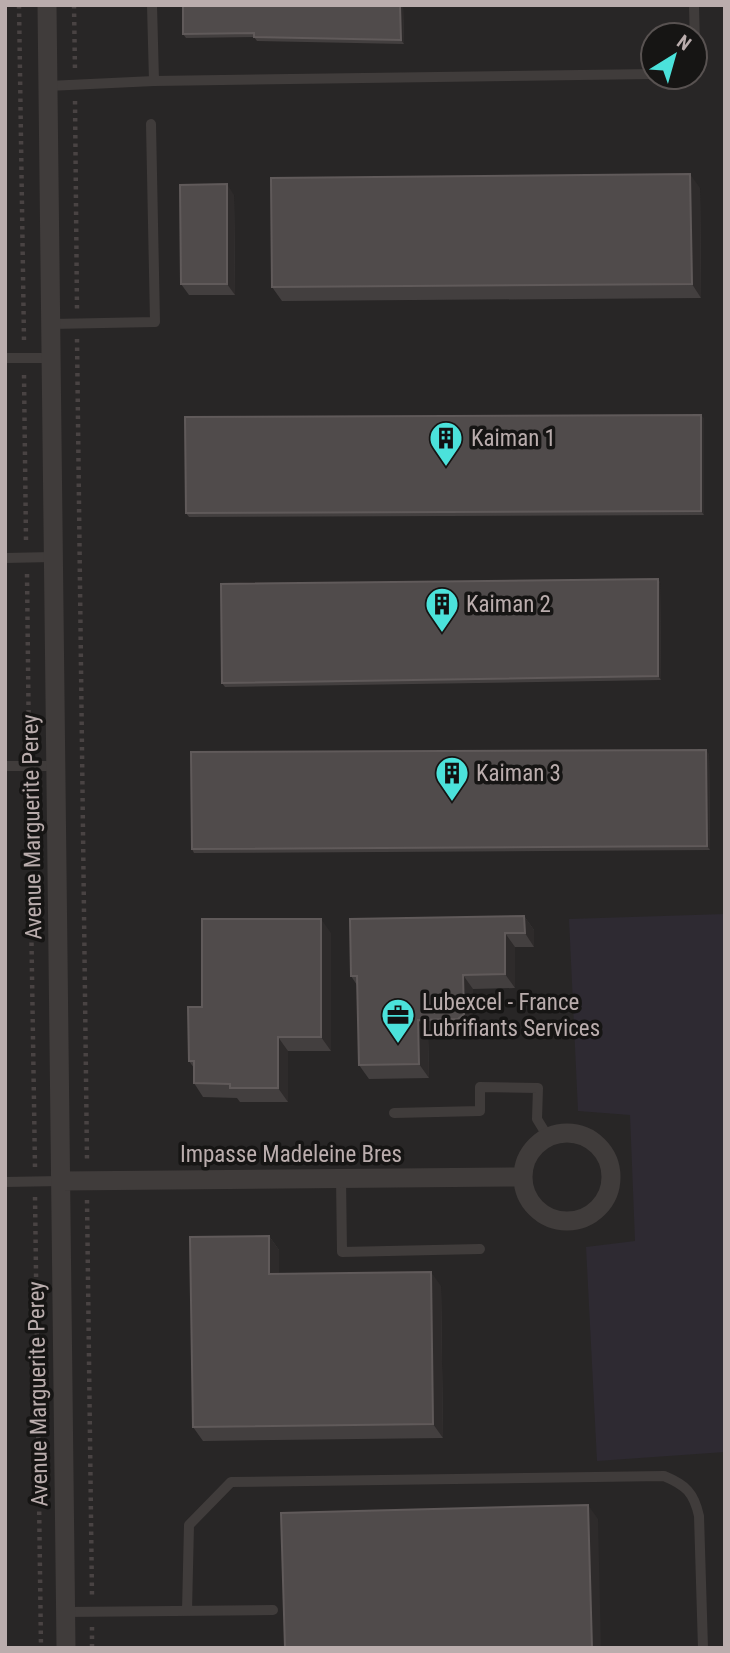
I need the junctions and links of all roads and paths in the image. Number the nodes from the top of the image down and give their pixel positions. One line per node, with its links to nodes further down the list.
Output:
1 (19, 5): 13 (path)
2 (47, 5): 7 (street, Avenue Marguerite Perey)
3 (74, 5): 8 (path)
4 (152, 5): 6 (lane)
5 (639, 74): 6 (lane)
6 (154, 81): 8 (lane)
7 (48, 86): 8 (lane); 10 (street, Avenue Marguerite Perey)
8 (75, 86): 11 (path)
9 (151, 124): 11 (lane)
10 (51, 324): 11 (lane); 14 (street, Avenue Marguerite Perey)
11 (77, 325): 25 (path)
12 (5, 358): 13 (lane)
13 (24, 358): 14 (lane); 16 (path)
14 (52, 358): 15 (street, Avenue Marguerite Perey)
15 (53, 556): 16 (lane); 20 (street, Avenue Marguerite Perey)
16 (26, 557): 17 (lane); 19 (path)
17 (5, 558)
18 (5, 766): 19 (lane)
19 (29, 766): 20 (lane); 26 (path)
20 (56, 766): 27 (street, Avenue Marguerite Perey)
21 (394, 1113): 22 (lane)
22 (548, 1137): 23 (street); 23 (street)
23 (522, 1177): 24 (street, Impasse Madeleine Bres)
24 (341, 1178): 25 (street, Impasse Madeleine Bres); 29 (lane)
25 (87, 1180): 27 (street, Impasse Madeleine Bres); 33 (path)
26 (35, 1181): 27 (lane); 28 (lane); 34 (path)
27 (61, 1181): 32 (street, Avenue Marguerite Perey)
28 (5, 1182)
29 (480, 1250)
30 (273, 1610): 31 (lane)
31 (187, 1611): 33 (lane); 37 (lane)
32 (65, 1612): 33 (lane); 35 (street, Avenue Marguerite Perey)
33 (92, 1612): 36 (path)
34 (41, 1648)
35 (66, 1648)
36 (92, 1648)
37 (703, 1648)

